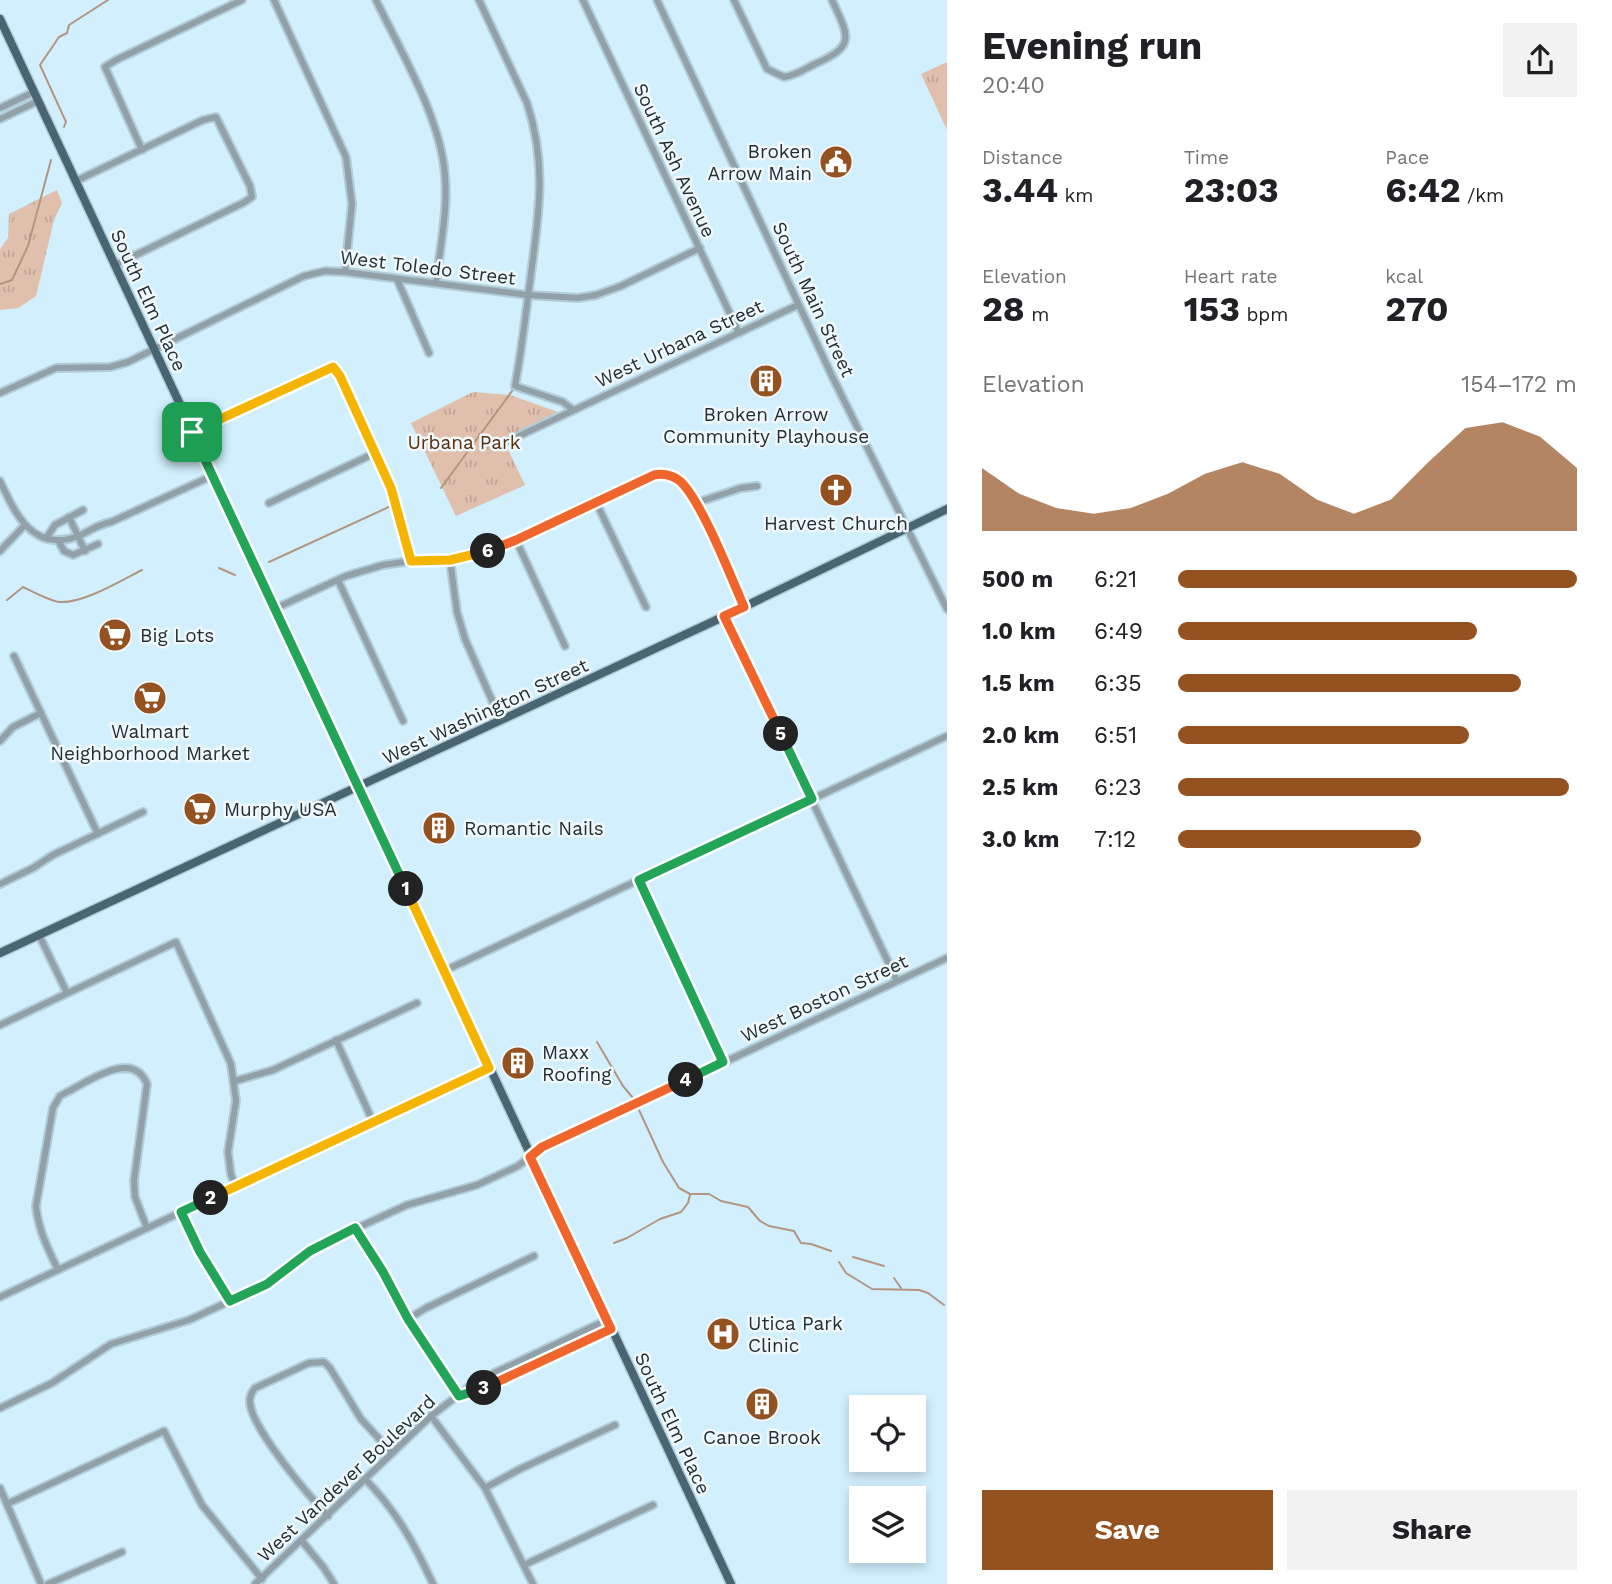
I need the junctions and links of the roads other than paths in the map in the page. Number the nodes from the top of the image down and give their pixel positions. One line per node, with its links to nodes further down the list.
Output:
1 (242, 0): 14 (street)
2 (274, 0): 18 (street)
3 (376, 0): 20 (street)
4 (479, 0): 21 (street)
5 (583, 0): 16 (street, South Ash Avenue)
6 (657, 0): 22 (street, South Main Street)
7 (734, 0): 8 (street)
8 (832, 0)
9 (0, 19): 10 (main road, South Elm Place)
10 (34, 92): 11 (main road, South Elm Place); 12 (street)
11 (38, 101): 13 (street); 15 (main road, South Elm Place)
12 (0, 108)
13 (0, 119)
14 (142, 150): 15 (street); 17 (street)
15 (76, 181): 17 (main road, South Elm Place)
16 (700, 248): 21 (street, West Toledo Street); 23 (street, South Ash Avenue)
17 (115, 265): 24 (main road, South Elm Place)
18 (345, 272): 19 (street, West Toledo Street); 24 (street, West Toledo Street)
19 (397, 279): 20 (street, West Toledo Street); 25 (street)
20 (436, 284): 21 (street, West Toledo Street)
21 (528, 295): 27 (street)
22 (798, 305): 23 (street, West Urbana Street); 41 (street, South Main Street)
23 (739, 333): 27 (street, West Urbana Street)
24 (154, 349): 26 (street, West Toledo Street); 28 (main road, South Elm Place)
25 (429, 353)
26 (0, 393)
27 (573, 410): 29 (street, West Urbana Street)
28 (192, 432): 30 (street); 31 (main road, South Elm Place)
29 (508, 441)
30 (375, 453): 35 (street); 50 (street)
31 (212, 476): 42 (street); 54 (main road, South Elm Place)
32 (0, 481): 40 (street)
33 (757, 486): 36 (street)
34 (596, 502): 36 (street); 45 (street); 52 (street)
35 (269, 503)
36 (696, 503): 53 (street)
37 (947, 509): 41 (main road, West Washington Street)
38 (83, 510): 39 (street)
39 (69, 517): 42 (street); 43 (street)
40 (24, 526): 43 (street); 47 (street)
41 (905, 528): 53 (main road, West Washington Street); 55 (street, South Main Street)
42 (78, 536): 44 (street); 48 (street)
43 (47, 537): 44 (street)
44 (58, 540): 48 (street)
45 (516, 540): 49 (street); 57 (street)
46 (98, 544): 48 (street)
47 (0, 551)
48 (85, 551)
49 (450, 560): 50 (street); 61 (street)
50 (411, 561): 51 (street)
51 (338, 580): 54 (street); 60 (street)
52 (646, 607)
53 (744, 607): 56 (main road, West Washington Street)
54 (274, 609): 64 (main road, South Elm Place)
55 (947, 609)
56 (724, 616): 61 (main road, West Washington Street); 65 (street)
57 (565, 646)
58 (14, 656): 59 (street)
59 (41, 713): 63 (street); 67 (street)
60 (403, 721)
61 (500, 721): 64 (main road, West Washington Street)
62 (947, 736): 65 (street)
63 (0, 741)
64 (357, 787): 70 (main road, West Washington Street); 73 (main road, South Elm Place)
65 (812, 799): 68 (street); 74 (street)
66 (143, 812): 67 (street)
67 (98, 834): 69 (street)
68 (639, 880): 73 (street); 79 (street)
69 (0, 884)
70 (39, 935): 71 (main road, West Washington Street); 75 (street)
71 (0, 953)
72 (947, 958): 74 (street, West Boston Street)
73 (444, 971): 80 (main road, South Elm Place)
74 (897, 981): 79 (street, West Boston Street)
75 (67, 993): 77 (street); 81 (street)
76 (417, 1003): 78 (street)
77 (0, 1025)
78 (336, 1040): 81 (street); 82 (street)
79 (723, 1062): 83 (street, West Boston Street)
80 (489, 1068): 82 (street); 83 (main road, South Elm Place)
81 (235, 1081): 84 (street)
82 (373, 1122): 84 (street)
83 (530, 1157): 87 (street, West Boston Street); 93 (main road, South Elm Place)
84 (236, 1186): 85 (street)
85 (181, 1212): 86 (street); 91 (street)
86 (147, 1228): 89 (street); 89 (street)
87 (355, 1228): 91 (street, West Boston Street); 92 (street)
88 (534, 1256): 92 (street)
89 (58, 1270): 90 (street)
90 (0, 1297)
91 (230, 1301): 95 (street, West Boston Street)
92 (408, 1319): 94 (street)
93 (609, 1324): 94 (street, West Vandever Boulevard); 115 (main road, South Elm Place)
94 (459, 1396): 96 (street, West Vandever Boulevard)
95 (0, 1408)
96 (431, 1416): 98 (street, West Vandever Boulevard); 101 (street)
97 (615, 1425): 101 (street)
98 (392, 1453): 99 (street, West Vandever Boulevard); 104 (street)
99 (365, 1479): 104 (street, West Vandever Boulevard); 113 (street)
100 (0, 1488): 102 (street)
101 (485, 1488): 107 (street)
102 (7, 1504): 108 (street); 109 (street)
103 (653, 1505): 107 (street)
104 (328, 1516): 105 (street, West Vandever Boulevard)
105 (302, 1541): 108 (street, West Vandever Boulevard); 112 (street)
106 (122, 1552): 110 (street)
107 (524, 1565): 114 (street)
108 (262, 1579): 111 (street, West Vandever Boulevard)
109 (41, 1584)
110 (48, 1584)
111 (256, 1584)
112 (334, 1584)
113 (433, 1584)
114 (533, 1584)
115 (731, 1584)

